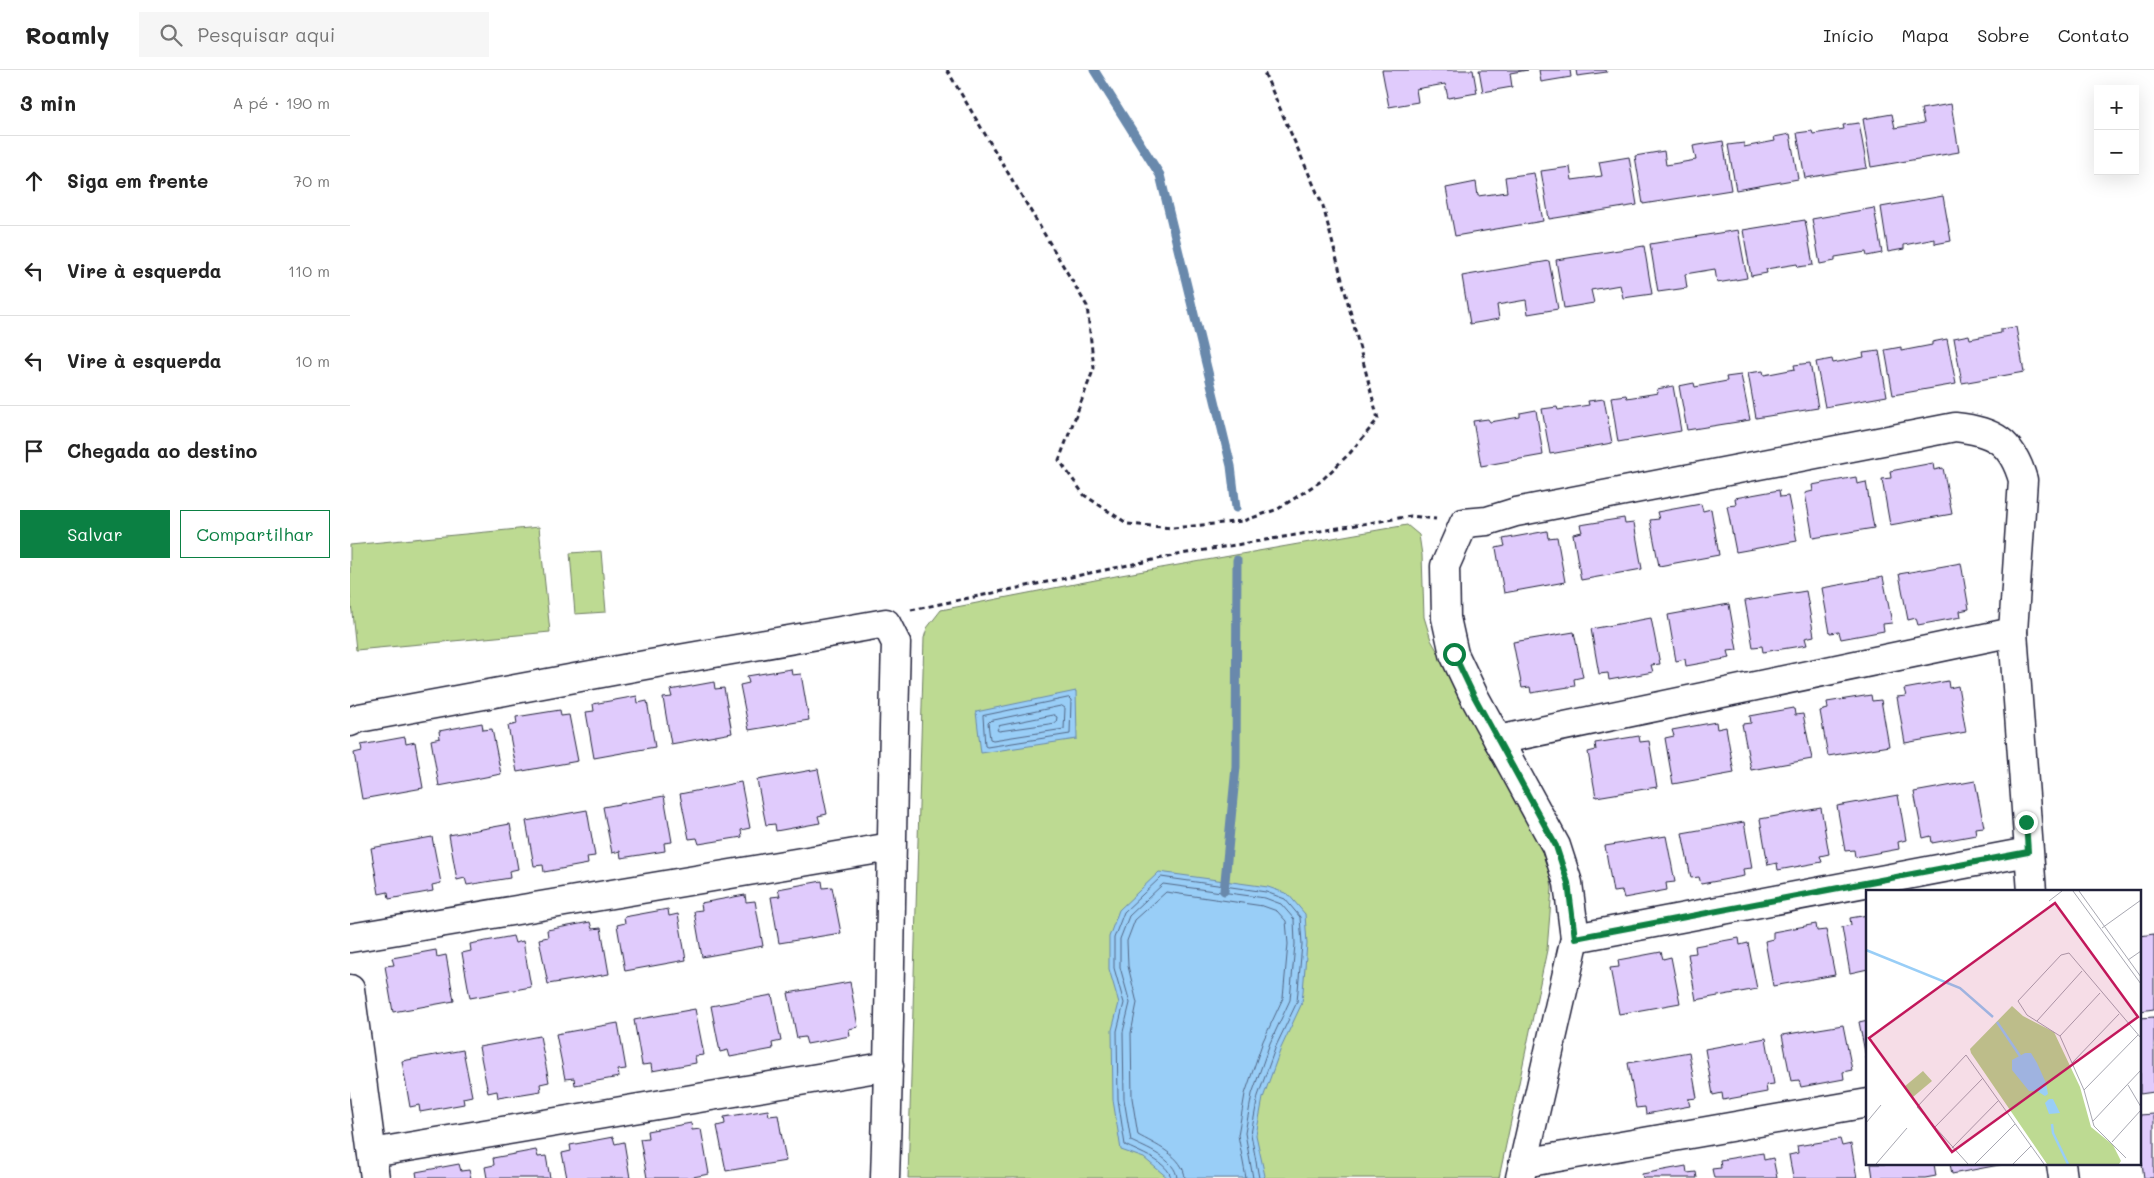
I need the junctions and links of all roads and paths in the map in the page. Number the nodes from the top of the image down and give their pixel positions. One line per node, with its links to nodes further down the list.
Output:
1 (947, 70): 2 (path)
2 (1263, 70)
3 (1464, 523): 4 (path); 5 (lane); 7 (lane)
4 (886, 624): 6 (lane); 8 (lane)
5 (2013, 632): 7 (lane); 9 (lane)
6 (350, 722)
7 (1498, 740): 12 (lane)
8 (891, 847): 11 (lane); 14 (lane)
9 (2028, 852): 10 (lane); 12 (lane)
10 (2032, 890)
11 (350, 938)
12 (1575, 938): 17 (lane)
13 (350, 988): 16 (lane)
14 (889, 1066): 16 (lane); 18 (lane)
15 (1866, 1102): 17 (lane)
16 (373, 1165)
17 (1522, 1170)
18 (885, 1178)

